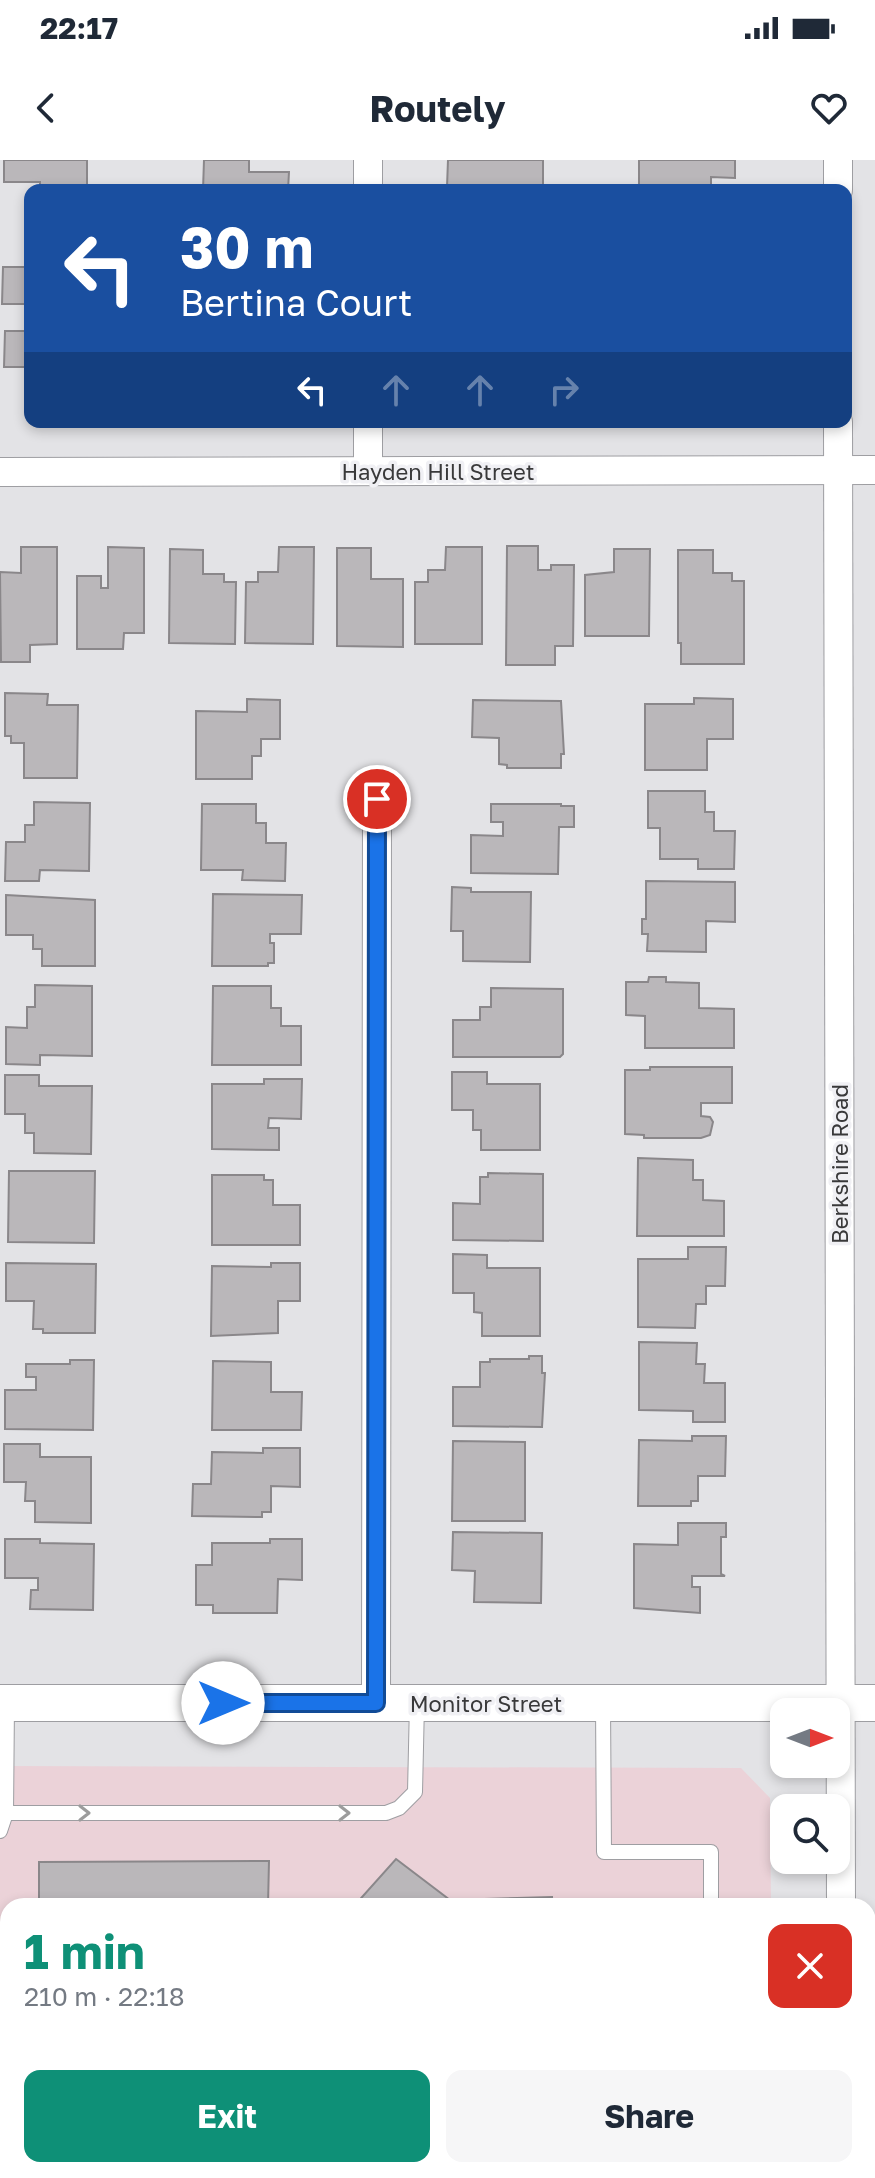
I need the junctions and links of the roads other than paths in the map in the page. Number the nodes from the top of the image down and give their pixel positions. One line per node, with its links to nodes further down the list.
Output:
1 (368, 160): 3 (street)
2 (838, 160): 4 (street)
3 (368, 184)
4 (838, 184)
5 (368, 428): 9 (street)
6 (838, 428): 7 (street, Berkshire Road)
7 (838, 470): 8 (street, Hayden Hill Street); 9 (street, Hayden Hill Street); 16 (street, Berkshire Road)
8 (875, 470)
9 (368, 471): 10 (street, Hayden Hill Street)
10 (0, 472)
11 (377, 799): 13 (street)
12 (4, 1703): 13 (street, Monitor Street); 17 (lane)
13 (376, 1703): 14 (street, Monitor Street)
14 (417, 1703): 15 (street, Monitor Street); 17 (lane, one-way to 14)
15 (603, 1703): 16 (street, Monitor Street); 19 (lane)
16 (858, 1703): 20 (street, Berkshire Road)
17 (6, 1813): 18 (lane)
18 (0, 1831)
19 (711, 1898)
20 (842, 1898)

